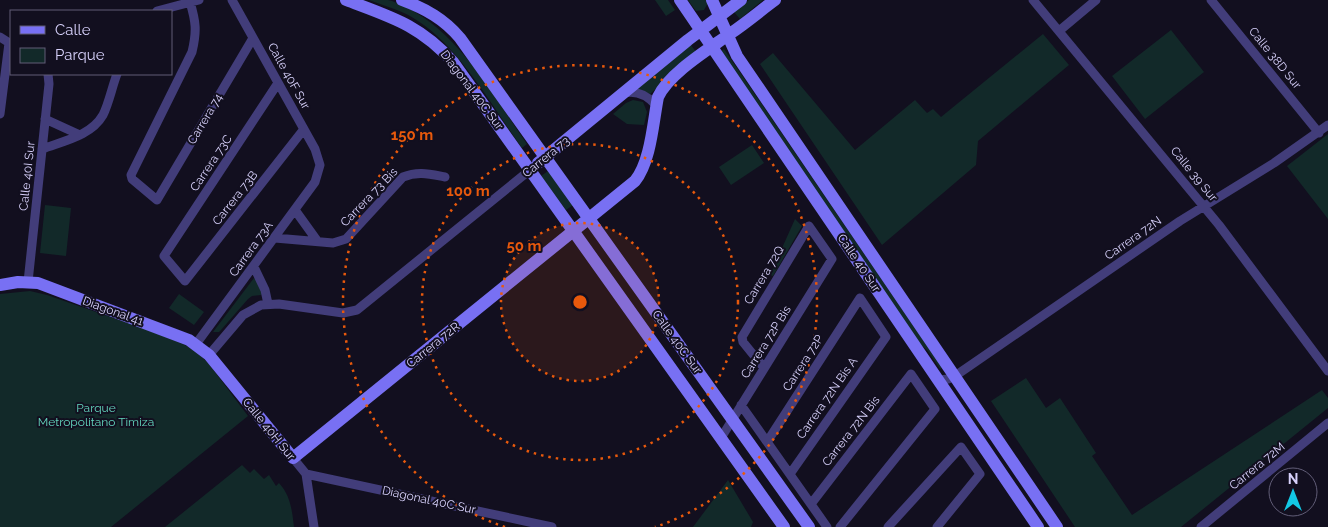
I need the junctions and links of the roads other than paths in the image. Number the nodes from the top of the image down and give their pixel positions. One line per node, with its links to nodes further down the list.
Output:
1 (232, 0): 18 (street, Calle 40F Sur)
2 (346, 0): 35 (street, Diagonal 40C Sur)
3 (402, 0): 33 (street, Diagonal 40C Sur)
4 (680, 0): 14 (street, Calle 40 Sur)
5 (712, 0): 13 (street, Calle 40 Sur)
6 (741, 0): 13 (street, Carrera 73)
7 (775, 0): 16 (street)
8 (1033, 0): 15 (street, Calle 39 Sur)
9 (1096, 0): 15 (street)
10 (1211, 0): 30 (street, Calle 38D Sur)
11 (195, 1): 12 (street); 18 (street, Carrera 74)
12 (161, 10)
13 (720, 16): 14 (street, Carrera 73); 16 (street, Calle 40 Sur)
14 (701, 30): 20 (street, Calle 40 Sur); 24 (street, Carrera 73)
15 (1059, 31): 37 (street, Calle 39 Sur)
16 (728, 35): 20 (street); 56 (street, Calle 40 Sur)
17 (0, 38): 19 (street)
18 (254, 38): 23 (street, Calle 40F Sur)
19 (10, 44): 26 (street)
20 (712, 47): 25 (street); 57 (street, Calle 40 Sur)
21 (48, 75): 27 (street, Calle 40I Sur)
22 (116, 75): 31 (street)
23 (278, 83): 29 (street, Calle 40F Sur); 46 (street, Carrera 73C)
24 (623, 93): 25 (street); 33 (street, Carrera 73)
25 (656, 105): 39 (street)
26 (0, 114)
27 (46, 119): 31 (street); 32 (street, Calle 40I Sur)
28 (1328, 125): 30 (street, Carrera 72N)
29 (304, 129): 34 (street, Calle 40F Sur); 46 (street, Carrera 73B)
30 (1319, 133): 37 (street, Carrera 72N)
31 (80, 135): 32 (street)
32 (42, 149): 47 (street, Calle 40I Sur)
33 (545, 158): 35 (street, Carrera 73); 39 (street, Calle 40C Sur)
34 (320, 165): 38 (street, Carrera 73A)
35 (530, 170): 41 (street, Calle 40C Sur); 50 (street, Carrera 73)
36 (445, 177): 43 (street, Carrera 73 Bis)
37 (1204, 206): 55 (street, Calle 39 Sur); 56 (street, Carrera 72N)
38 (295, 210): 42 (street, Carrera 73A); 43 (street)
39 (589, 220): 41 (street); 60 (street, Calle 40C Sur)
40 (809, 226): 44 (street, Calle 40 Sur); 54 (street, Carrera 72Q)
41 (574, 232): 62 (street, Calle 40C Sur); 64 (street, Carrera 72R)
42 (274, 238): 43 (street); 45 (street, Carrera 73A)
43 (318, 242)
44 (832, 259): 54 (street, Carrera 72P Bis)
45 (254, 267): 50 (street); 52 (street, Carrera 73A)
46 (186, 281)
47 (28, 282): 48 (street); 52 (street, Diagonal 41)
48 (0, 285)
49 (860, 298): 51 (street, Calle 40 Sur); 63 (street, Carrera 72P)
50 (268, 304): 53 (street)
51 (886, 337): 66 (street, Carrera 72N Bis A)
52 (196, 344): 53 (street, Calle 40H Sur)
53 (209, 355): 64 (street, Calle 40H Sur)
54 (764, 368): 59 (street, Carrera 72P Bis)
55 (1328, 371)
56 (955, 376): 57 (street, Carrera 72N); 58 (street); 77 (street, Calle 40 Sur)
57 (939, 380): 58 (street, Calle 40 Sur)
58 (947, 393): 76 (street, Calle 40 Sur)
59 (741, 404): 60 (street, Carrera 72P Bis); 63 (street)
60 (732, 419): 62 (street, Carrera 72P Bis); 71 (street, Calle 40C Sur)
61 (1328, 424): 78 (street, Carrera 72M)
62 (721, 438): 68 (street, Calle 40C Sur)
63 (767, 442): 66 (street)
64 (293, 458): 65 (street, Calle 40H Sur)
65 (306, 474): 69 (street); 70 (street, Diagonal 40C Sur)
66 (790, 474): 67 (street)
67 (811, 504): 72 (street); 73 (street, Carrera 72N Bis)
68 (780, 525)
69 (314, 527)
70 (552, 527)
71 (809, 527)
72 (827, 527)
73 (840, 527)
74 (888, 527): 75 (street)
75 (937, 527)
76 (1038, 527)
77 (1057, 527)
78 (1201, 527)

